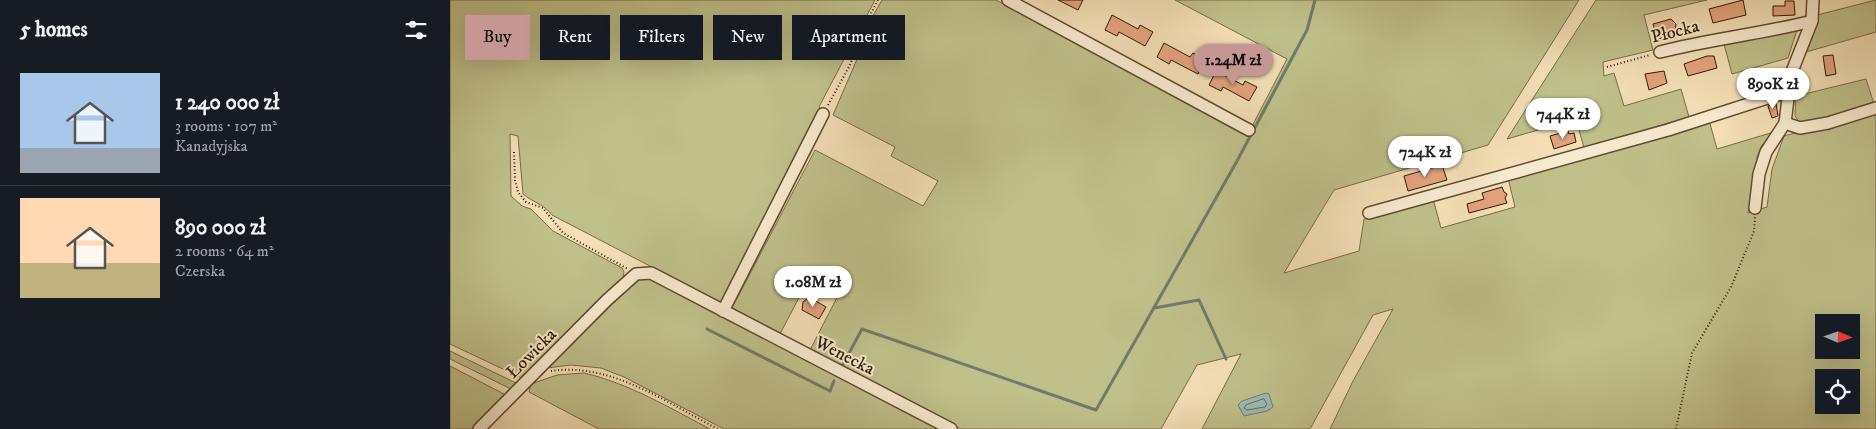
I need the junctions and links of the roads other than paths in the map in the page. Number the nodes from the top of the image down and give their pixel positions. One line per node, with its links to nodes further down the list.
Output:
1 (1008, 0): 9 (street)
2 (1813, 0): 3 (street)
3 (1812, 21): 4 (street, Płocka); 5 (street)
4 (1660, 52)
5 (1788, 91): 8 (street); 11 (street)
6 (1876, 108): 8 (street)
7 (823, 114): 13 (street)
8 (1784, 123): 10 (street)
9 (1249, 130)
10 (1755, 208)
11 (1369, 213)
12 (636, 274): 13 (street, Wenecka); 14 (street, Łowicka)
13 (723, 311): 15 (street, Wenecka)
14 (479, 429)
15 (951, 429)

